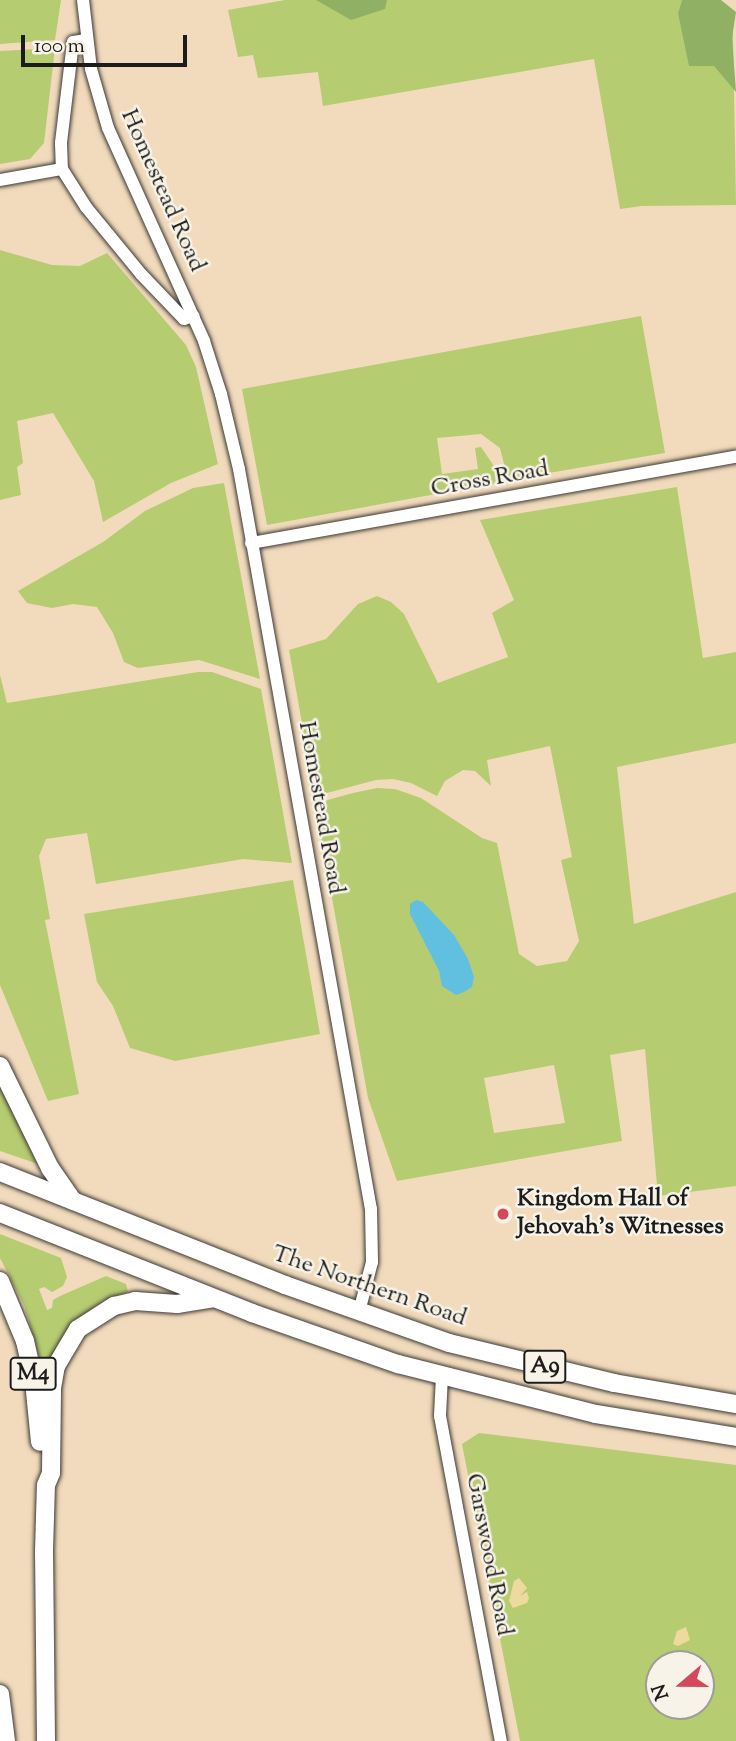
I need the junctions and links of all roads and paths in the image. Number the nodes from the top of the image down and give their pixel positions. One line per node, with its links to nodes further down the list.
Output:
1 (83, 0): 2 (street, Homestead Road)
2 (86, 40): 3 (street); 5 (street, Homestead Road)
3 (62, 169): 4 (street); 5 (street, Homestead Road)
4 (0, 180)
5 (194, 316): 7 (street, Homestead Road)
6 (736, 457): 7 (street, Cross Road)
7 (251, 543): 14 (street, Homestead Road)
8 (0, 1066): 10 (highway)
9 (0, 1172): 10 (highway, The Northern Road / A9)
10 (73, 1202): 14 (highway, The Northern Road / A9)
11 (0, 1213): 13 (highway, A9)
12 (0, 1281): 18 (highway, M4)
13 (214, 1298): 15 (highway, A9); 18 (highway, M4)
14 (359, 1312): 16 (highway, The Northern Road / A9)
15 (442, 1376): 17 (highway, A9); 22 (street, Garswood Road)
16 (736, 1404)
17 (736, 1437)
18 (46, 1485): 21 (highway, M4)
19 (0, 1694): 20 (highway)
20 (6, 1741)
21 (46, 1741)
22 (501, 1741)

